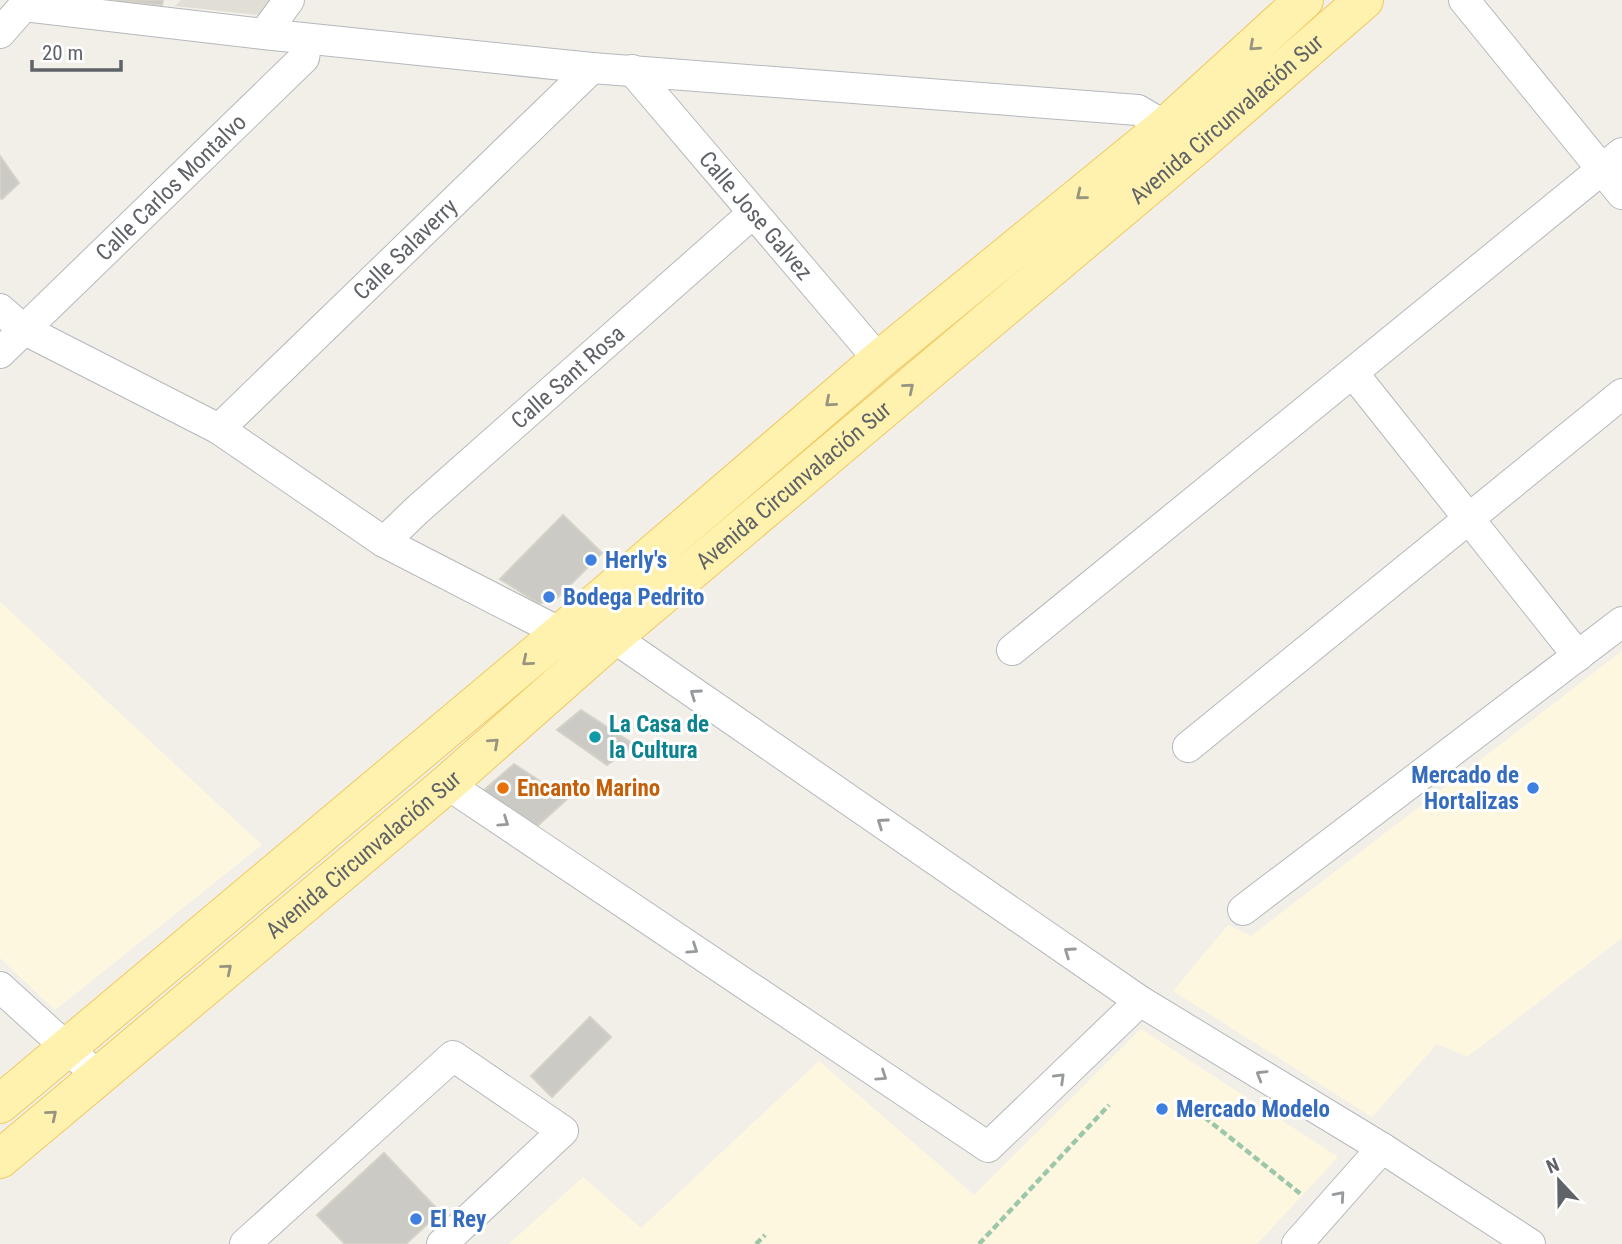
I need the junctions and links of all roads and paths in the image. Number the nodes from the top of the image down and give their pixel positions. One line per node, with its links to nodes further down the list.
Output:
1 (289, 0): 7 (street)
2 (1304, 0): 11 (main road, Avenida Circunvalación Sur, one-way to 11)
3 (1364, 0): 11 (main road, Avenida Circunvalación Sur)
4 (1464, 0): 12 (street)
5 (26, 3): 6 (street); 7 (street)
6 (0, 33)
7 (264, 34): 8 (street)
8 (307, 39): 9 (street); 16 (street, Calle Carlos Montalvo)
9 (592, 68): 10 (street); 21 (street, Calle Salaverry)
10 (632, 70): 11 (street); 14 (street, Calle Jose Galvez)
11 (1181, 136): 18 (main road, Avenida Circunvalación Sur, one-way to 18); 26 (main road, Avenida Circunvalación Sur, one-way to 11)
12 (1612, 161): 13 (street); 19 (street)
13 (1622, 194)
14 (753, 213): 18 (street, Calle Jose Galvez); 23 (street, Calle Sant Rosa)
15 (0, 309): 16 (street)
16 (23, 329): 17 (street, Calle Carlos Montalvo); 21 (street)
17 (0, 353)
18 (879, 360): 25 (main road, Avenida Circunvalación Sur, one-way to 25)
19 (1353, 373): 22 (street); 27 (street)
20 (1622, 394): 22 (street)
21 (219, 429): 23 (street)
22 (1469, 518): 28 (street); 29 (street)
23 (384, 542): 25 (street)
24 (1622, 622): 28 (street)
25 (561, 633): 26 (street); 34 (main road, Avenida Circunvalación Sur, one-way to 34)
26 (613, 637): 30 (main road, Avenida Circunvalación Sur, one-way to 26); 33 (street, one-way to 26)
27 (1012, 650)
28 (1578, 656): 31 (street)
29 (1188, 747)
30 (447, 784): 33 (street, one-way to 33); 35 (main road, Avenida Circunvalación Sur, one-way to 30)
31 (1243, 910)
32 (0, 987): 34 (street)
33 (1140, 1001): 39 (street, one-way to 33)
34 (68, 1048): 35 (street); 36 (main road, Avenida Circunvalación Sur)
35 (98, 1076): 40 (main road, Avenida Circunvalación Sur, one-way to 35)
36 (0, 1104)
37 (1188, 1104): 41 (path)
38 (1109, 1105): 46 (path)
39 (1382, 1148): 41 (street, one-way to 39); 48 (street)
40 (0, 1159)
41 (1324, 1215): 47 (street)
42 (765, 1235): 45 (path)
43 (245, 1244): 44 (street)
44 (442, 1244)
45 (756, 1244)
46 (979, 1244)
47 (1297, 1244)
48 (1530, 1244)

